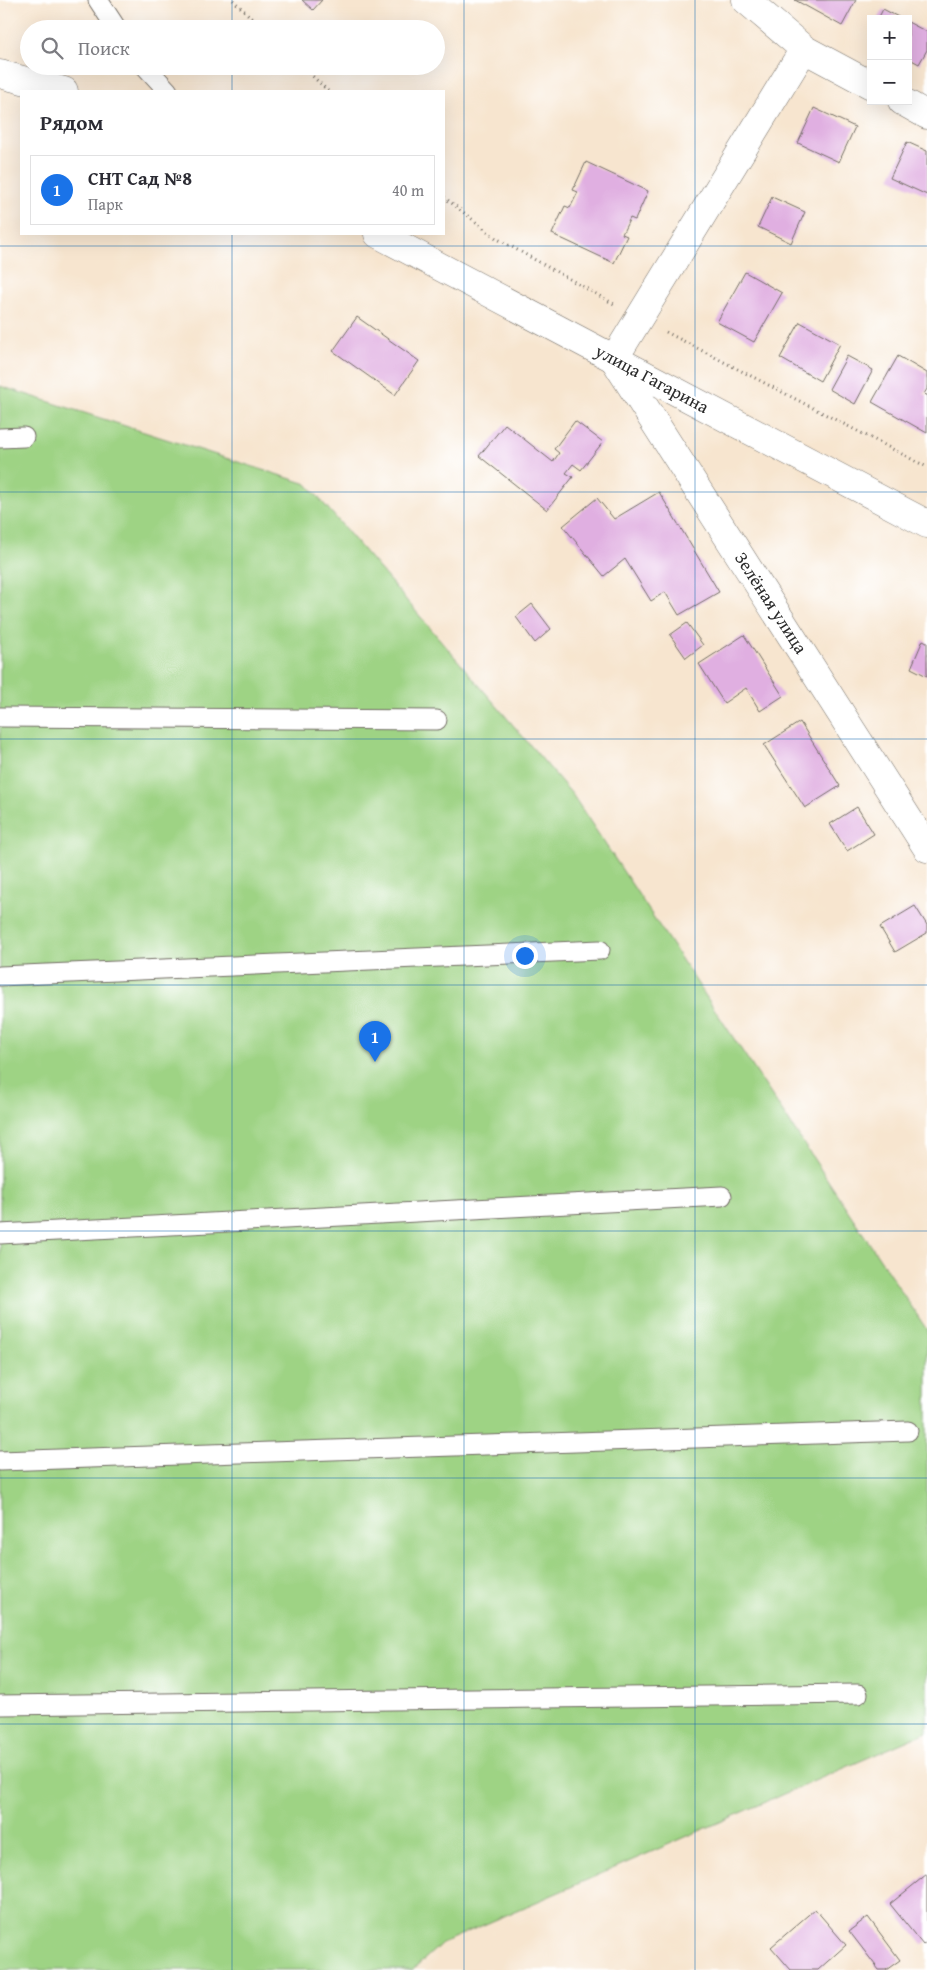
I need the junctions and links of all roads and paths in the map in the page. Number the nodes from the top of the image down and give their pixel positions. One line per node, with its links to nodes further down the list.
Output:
1 (98, 0): 4 (lane)
2 (233, 0): 5 (path)
3 (746, 0): 6 (street)
4 (111, 20)
5 (254, 20)
6 (804, 49): 10 (street); 18 (street)
7 (0, 74): 11 (street)
8 (153, 75): 12 (lane)
9 (311, 75): 13 (path)
10 (867, 83)
11 (60, 90)
12 (167, 90)
13 (327, 90)
14 (909, 105): 15 (street)
15 (927, 115)
16 (445, 198): 18 (path)
17 (380, 235): 19 (street, улица Гагарина)
18 (639, 318): 19 (street); 22 (path)
19 (614, 359): 23 (street, улица Гагарина); 26 (street, Зелёная улица)
20 (24, 436): 21 (lane)
21 (0, 438)
22 (927, 467)
23 (927, 524)
24 (0, 717): 25 (lane)
25 (436, 720)
26 (927, 848)
27 (600, 950): 28 (lane)
28 (0, 976)
29 (722, 1196): 30 (lane)
30 (0, 1234)
31 (908, 1432): 32 (lane)
32 (0, 1461)
33 (858, 1694): 34 (lane)
34 (0, 1705)

